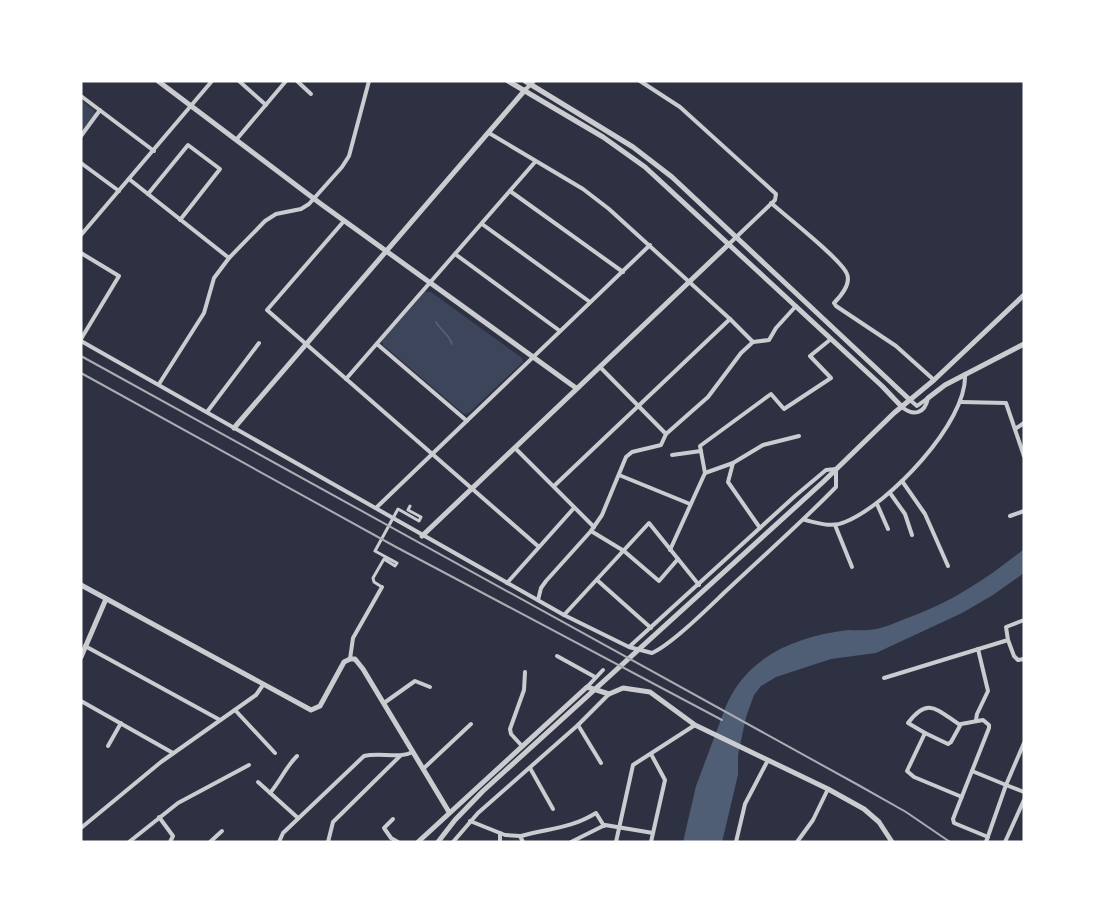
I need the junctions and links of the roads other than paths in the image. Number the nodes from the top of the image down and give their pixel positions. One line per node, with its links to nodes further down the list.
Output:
1 (158, 81): 15 (street)
2 (212, 81): 15 (street)
3 (239, 81): 14 (street)
4 (286, 81): 14 (street)
5 (297, 81): 12 (street)
6 (369, 81): 27 (street)
7 (508, 81): 11 (street)
8 (525, 81): 10 (street)
9 (640, 81): 28 (street)
10 (533, 83): 11 (street); 33 (street)
11 (525, 90): 17 (street); 34 (street)
12 (311, 94)
13 (81, 96): 16 (street)
14 (266, 105): 19 (street)
15 (192, 106): 19 (street); 20 (street)
16 (100, 110): 18 (street); 20 (street)
17 (489, 134): 22 (street); 36 (street)
18 (81, 136)
19 (236, 140): 27 (street)
20 (154, 151): 23 (street)
21 (81, 162): 24 (street)
22 (535, 162): 25 (street); 35 (street)
23 (129, 179): 24 (street); 26 (street)
24 (118, 191): 32 (street)
25 (510, 191): 31 (street); 40 (street)
26 (148, 194): 29 (street); 29 (street)
27 (313, 198): 30 (street); 39 (street)
28 (771, 203): 33 (street); 59 (street)
29 (180, 219): 39 (street)
30 (344, 221): 36 (street); 52 (street)
31 (482, 224): 38 (street); 44 (street)
32 (82, 232)
33 (735, 237): 34 (street); 63 (street)
34 (729, 244): 42 (street); 45 (street)
35 (650, 245): 40 (street); 42 (street)
36 (386, 251): 41 (street); 52 (street)
37 (81, 253): 49 (street)
38 (455, 254): 41 (street); 47 (street)
39 (229, 258): 60 (street)
40 (623, 272): 44 (street)
41 (430, 282): 53 (street); 55 (street)
42 (689, 282): 46 (street); 56 (street)
43 (1024, 295): 59 (street)
44 (590, 302): 47 (street)
45 (796, 306): 48 (street); 50 (street)
46 (730, 319): 50 (street); 65 (street)
47 (560, 331): 55 (street)
48 (831, 339): 66 (street); 77 (street)
49 (81, 340): 60 (street)
50 (753, 342): 72 (street)
51 (258, 343): 67 (street)
52 (306, 344): 58 (street); 70 (street)
53 (376, 344): 58 (street); 68 (street)
54 (1024, 344): 57 (street)
55 (533, 357): 61 (street); 68 (street)
56 (600, 367): 61 (street); 65 (street)
57 (965, 374): 62 (street); 64 (street)
58 (346, 379): 78 (street)
59 (934, 380): 63 (street)
60 (159, 384): 67 (street)
61 (576, 388): 76 (street)
62 (928, 398): 63 (street); 66 (street)
63 (910, 400): 66 (street)
64 (961, 402): 71 (street); 85 (street)
65 (638, 406): 72 (street); 86 (street)
66 (902, 407): 82 (street)
67 (207, 412): 70 (street)
68 (466, 421): 78 (street)
69 (1024, 423): 71 (street)
70 (234, 428): 92 (street)
71 (1015, 429): 73 (street)
72 (666, 434): 84 (street)
73 (1017, 434): 75 (street); 80 (street)
74 (799, 436): 81 (street)
75 (1024, 437)
76 (515, 448): 86 (street); 87 (street)
77 (701, 451): 79 (street); 83 (street)
78 (432, 454): 87 (street); 92 (street)
79 (672, 455)
80 (1024, 456)
81 (734, 463): 83 (street); 98 (street)
82 (836, 469): 96 (street); 98 (street); 191 (street)
83 (705, 473): 89 (street)
84 (619, 475): 89 (street); 99 (street)
85 (902, 481): 88 (street); 107 (street)
86 (554, 486): 93 (street)
87 (472, 488): 102 (street); 103 (street)
88 (891, 493): 90 (street); 101 (street)
89 (690, 504): 105 (street)
90 (877, 504): 97 (street); 100 (street)
91 (410, 506): 113 (street)
92 (377, 507): 102 (street)
93 (574, 508): 99 (street); 103 (street)
94 (1024, 511): 95 (street)
95 (1010, 516)
96 (804, 520): 97 (street); 121 (street)
97 (835, 525): 108 (street)
98 (760, 528): 112 (street)
99 (593, 529): 104 (street); 115 (street)
100 (888, 529)
101 (912, 535)
102 (422, 536): 110 (street)
103 (539, 547): 110 (street)
104 (624, 550): 105 (street); 106 (street); 109 (street)
105 (670, 550): 106 (street)
106 (678, 559): 112 (street)
107 (948, 566)
108 (852, 567)
109 (597, 580): 116 (street); 118 (street)
110 (507, 583): 115 (street)
111 (81, 585): 114 (street)
112 (699, 585): 118 (street)
113 (382, 587): 125 (street)
114 (106, 599): 120 (street); 131 (street)
115 (538, 600): 116 (street)
116 (564, 615): 121 (street)
117 (1024, 620): 119 (street)
118 (651, 628): 121 (street)
119 (1008, 640): 122 (street); 126 (street)
120 (86, 646): 124 (street); 138 (street)
121 (629, 647)
122 (978, 649): 130 (street); 139 (street)
123 (557, 656): 129 (street)
124 (81, 657)
125 (350, 658): 131 (street); 136 (street)
126 (1024, 659)
127 (603, 670): 129 (street)
128 (525, 672): 148 (street)
129 (595, 677): 133 (street)
130 (884, 678)
131 (263, 685): 137 (street)
132 (430, 687): 136 (street)
133 (587, 687): 134 (street); 148 (street)
134 (609, 694): 142 (street); 143 (street)
135 (81, 701): 140 (street)
136 (384, 703): 149 (street)
137 (235, 710): 138 (street); 151 (street)
138 (220, 720): 150 (street)
139 (976, 720): 144 (street); 160 (street)
140 (121, 723): 147 (street); 150 (street)
141 (471, 724): 159 (street)
142 (578, 724): 156 (street); 158 (street)
143 (695, 725): 152 (street); 155 (street)
144 (960, 725): 145 (street); 145 (street)
145 (925, 733): 166 (street)
146 (1024, 743): 162 (street)
147 (108, 746)
148 (522, 746): 169 (street)
149 (413, 752): 154 (street); 159 (street)
150 (173, 753): 176 (street)
151 (275, 753)
152 (651, 754): 175 (street); 179 (street)
153 (297, 756): 165 (street)
154 (400, 756): 171 (street); 187 (street)
155 (768, 760): 163 (street); 198 (street)
156 (601, 763)
157 (249, 765): 170 (street)
158 (530, 768): 168 (street); 173 (street)
159 (423, 769): 169 (street)
160 (972, 771): 162 (street); 166 (street)
161 (258, 782): 165 (street)
162 (1006, 785): 164 (street); 182 (street)
163 (828, 789): 199 (street); 200 (street)
164 (1024, 792)
165 (270, 793): 171 (street)
166 (962, 797): 182 (street)
167 (1024, 800): 201 (street)
168 (553, 809)
169 (449, 812): 190 (street)
170 (159, 817): 183 (street); 184 (street)
171 (298, 818): 186 (street)
172 (393, 819): 181 (street)
173 (470, 821): 178 (street); 192 (street)
174 (604, 826): 175 (street); 180 (street); 195 (street)
175 (620, 827): 179 (street); 196 (street)
176 (81, 828)
177 (222, 831): 185 (street)
178 (500, 833): 180 (street); 193 (street)
179 (653, 833): 197 (street)
180 (521, 836): 194 (street)
181 (391, 838): 188 (street); 189 (street)
182 (987, 840)
183 (129, 842)
184 (170, 842)
185 (210, 842)
186 (279, 842)
187 (328, 842)
188 (386, 842)
189 (398, 842)
190 (418, 842)
191 (438, 842)
192 (453, 842)
193 (500, 842)
194 (523, 842)
195 (572, 842)
196 (616, 842)
197 (651, 842)
198 (736, 842)
199 (797, 842)
200 (892, 842)
201 (1005, 842)

